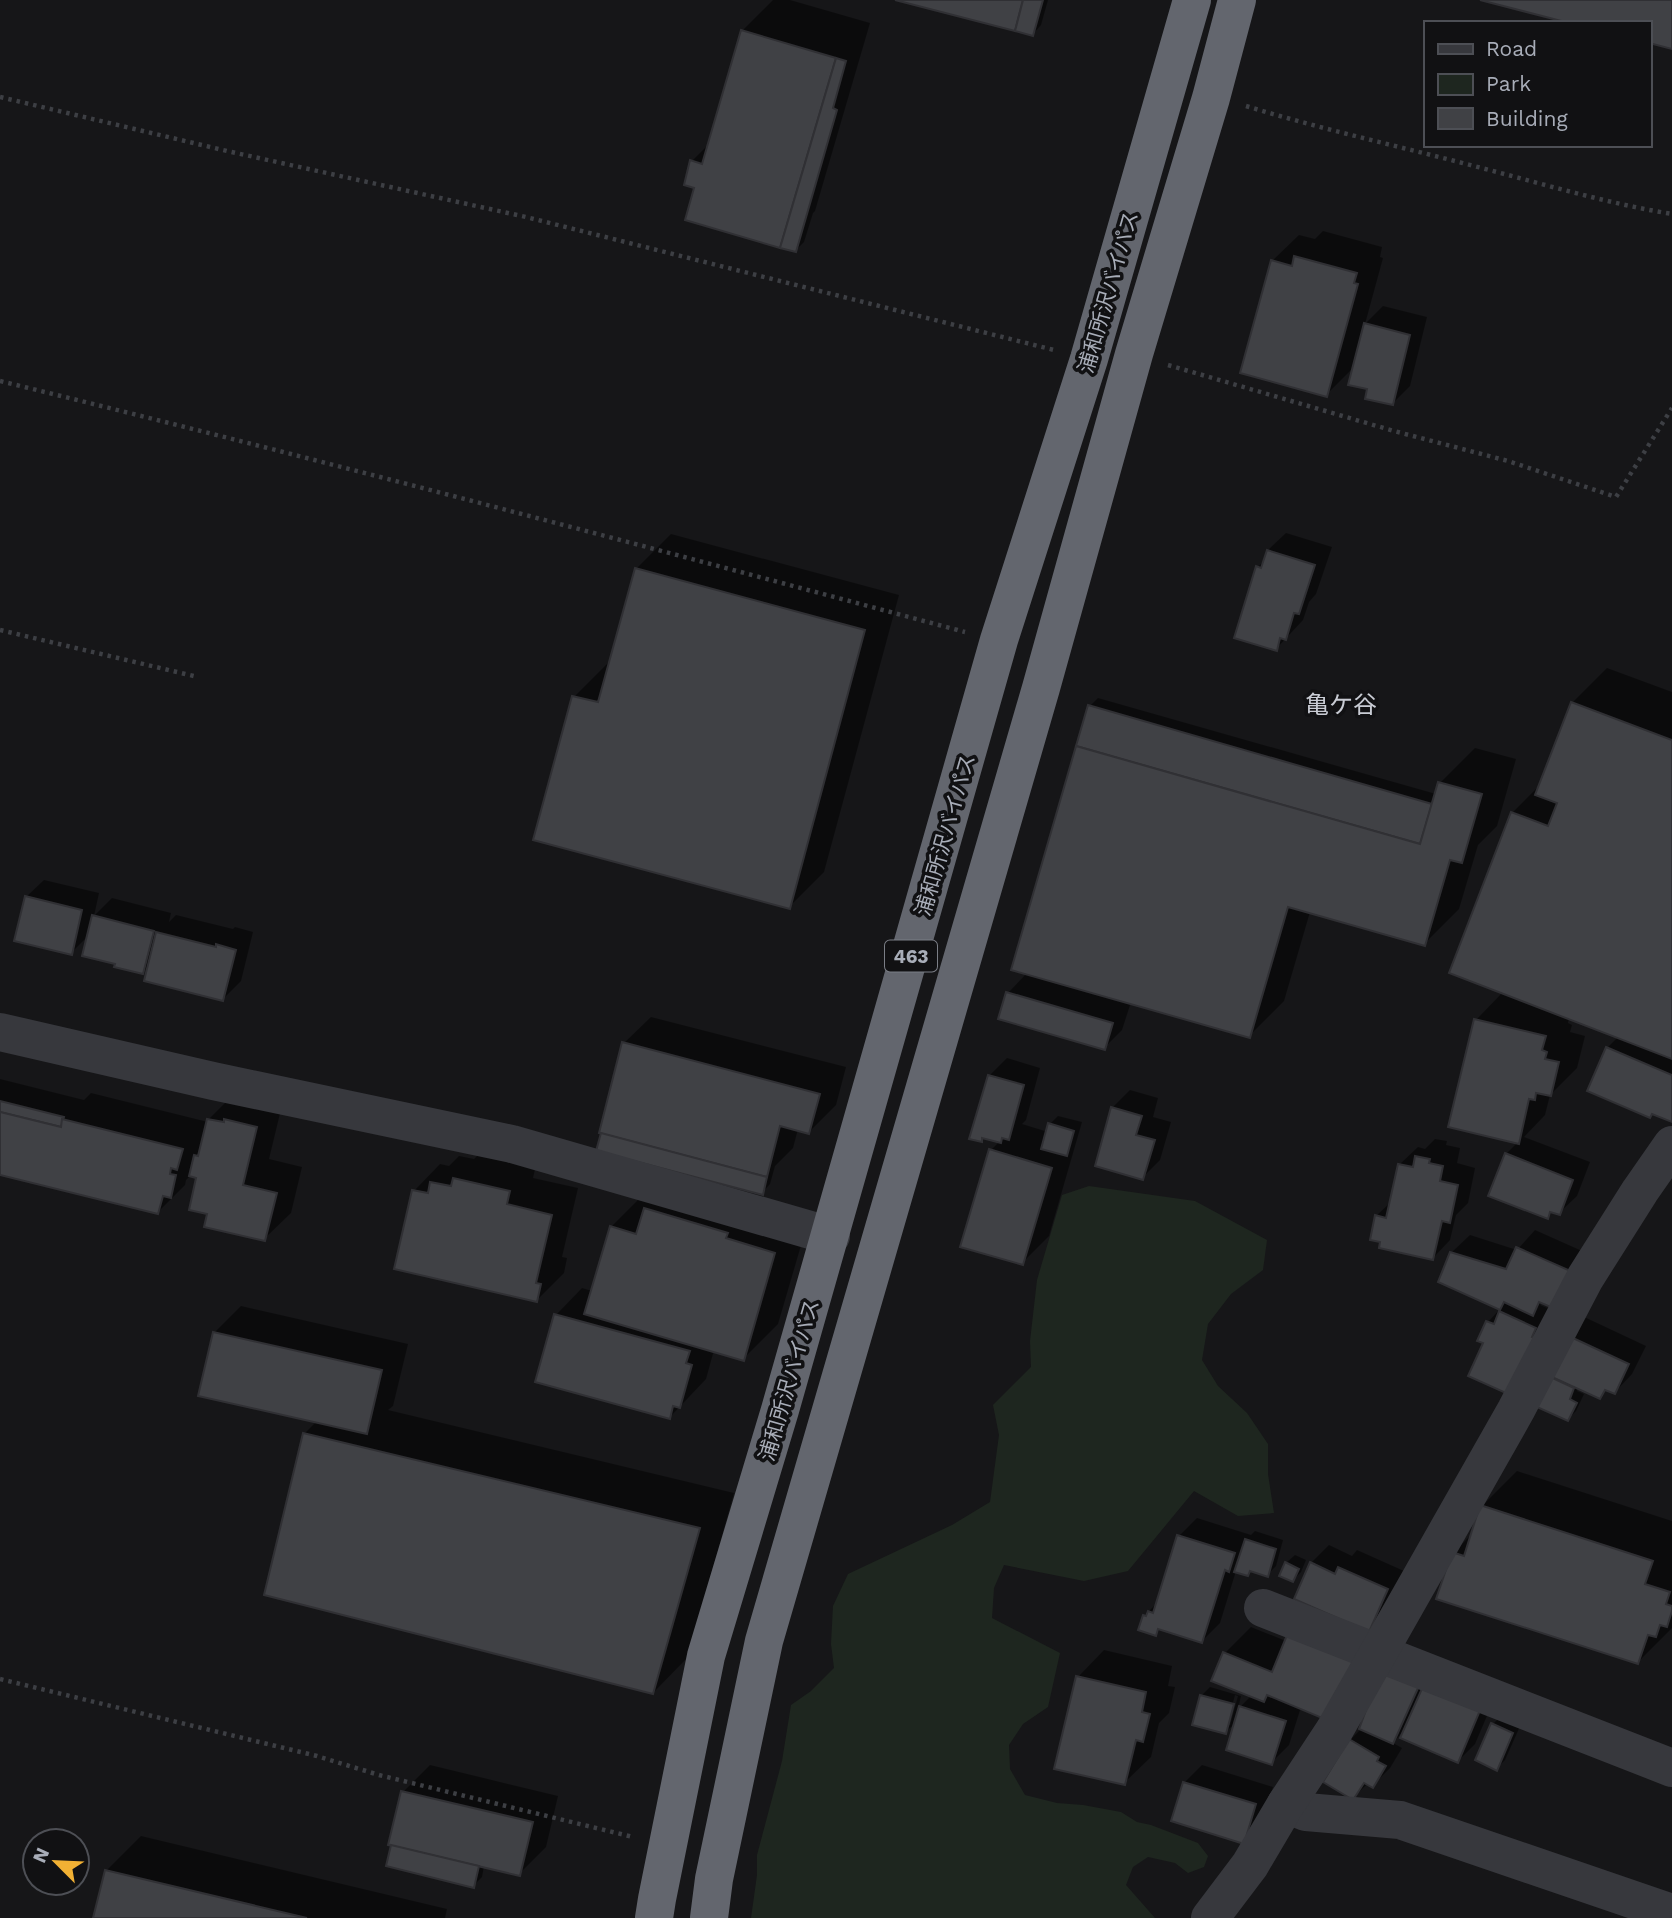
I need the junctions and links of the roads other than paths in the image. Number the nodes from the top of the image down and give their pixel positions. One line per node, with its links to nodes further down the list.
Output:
1 (1192, 0): 5 (highway, 浦和所沢バイパス / 463)
2 (1237, 0): 12 (highway, 浦和所沢バイパス / 463)
3 (0, 1032): 5 (street)
4 (1672, 1145): 7 (street)
5 (831, 1236): 11 (highway, 浦和所沢バイパス / 463)
6 (1263, 1608): 7 (street)
7 (1378, 1654): 8 (street); 9 (street)
8 (1672, 1768)
9 (1286, 1804): 10 (street); 13 (street)
10 (1672, 1913)
11 (654, 1918)
12 (709, 1918)
13 (1210, 1918)

